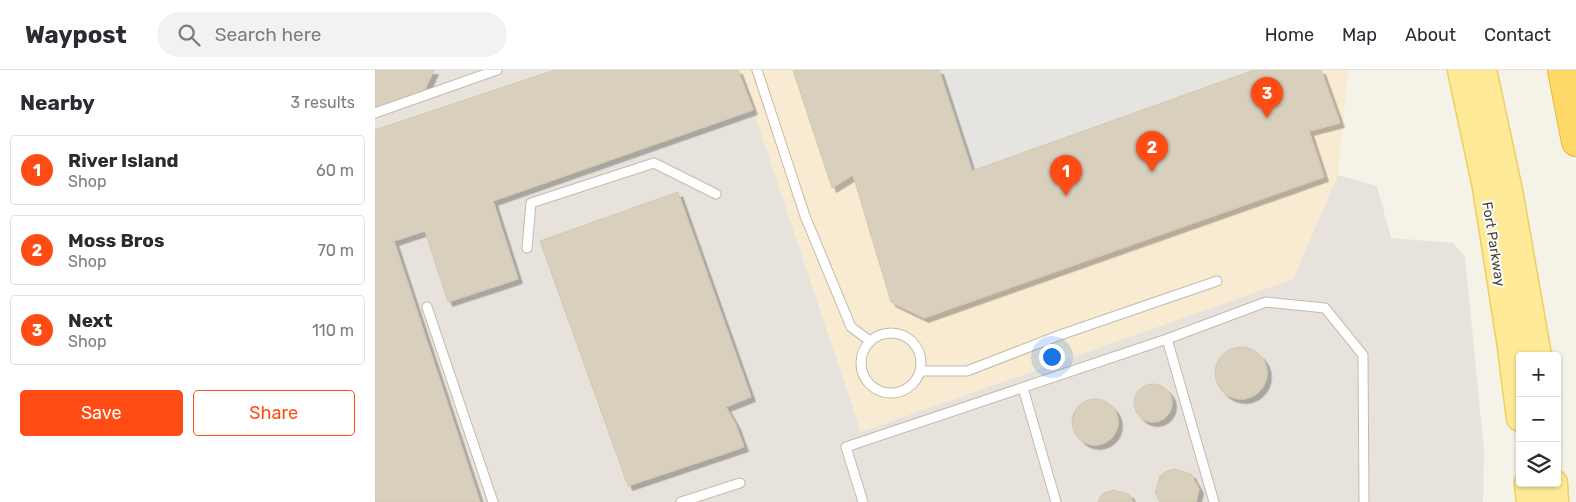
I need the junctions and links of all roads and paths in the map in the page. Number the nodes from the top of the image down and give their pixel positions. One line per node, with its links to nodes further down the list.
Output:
1 (497, 70): 6 (lane)
2 (757, 70): 13 (lane)
3 (1461, 70): 17 (main road, Fort Parkway)
4 (1483, 70): 14 (main road, Fort Parkway)
5 (1562, 70): 7 (highway)
6 (375, 112)
7 (1576, 142)
8 (716, 194): 9 (lane)
9 (527, 248)
10 (1217, 281): 15 (lane)
11 (427, 307): 21 (lane)
12 (1167, 339): 16 (lane); 25 (lane); 26 (lane)
13 (870, 342): 15 (lane); 15 (lane)
14 (1537, 352)
15 (921, 371)
16 (1023, 388): 23 (lane); 24 (lane)
17 (1517, 397)
18 (739, 483): 22 (lane)
19 (1528, 487): 27 (main road)
20 (1553, 487): 28 (main road)
21 (493, 502)
22 (681, 502)
23 (863, 502)
24 (1056, 502)
25 (1214, 502)
26 (1364, 502)
27 (1530, 502)
28 (1555, 502)

